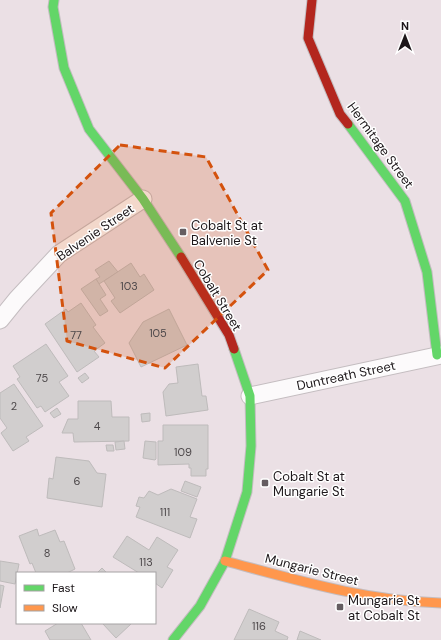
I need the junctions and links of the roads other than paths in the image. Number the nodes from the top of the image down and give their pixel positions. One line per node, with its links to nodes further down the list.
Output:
1 (54, 0): 3 (street, Cobalt Street)
2 (312, 0): 5 (street, Hermitage Street)
3 (142, 199): 4 (street, Balvenie Street); 6 (street, Cobalt Street)
4 (0, 320)
5 (439, 355): 6 (street, Duntreath Street)
6 (250, 396): 7 (street, Cobalt Street)
7 (225, 561): 8 (street, Mungarie Street); 9 (street, Cobalt Street)
8 (441, 603)
9 (173, 640)

